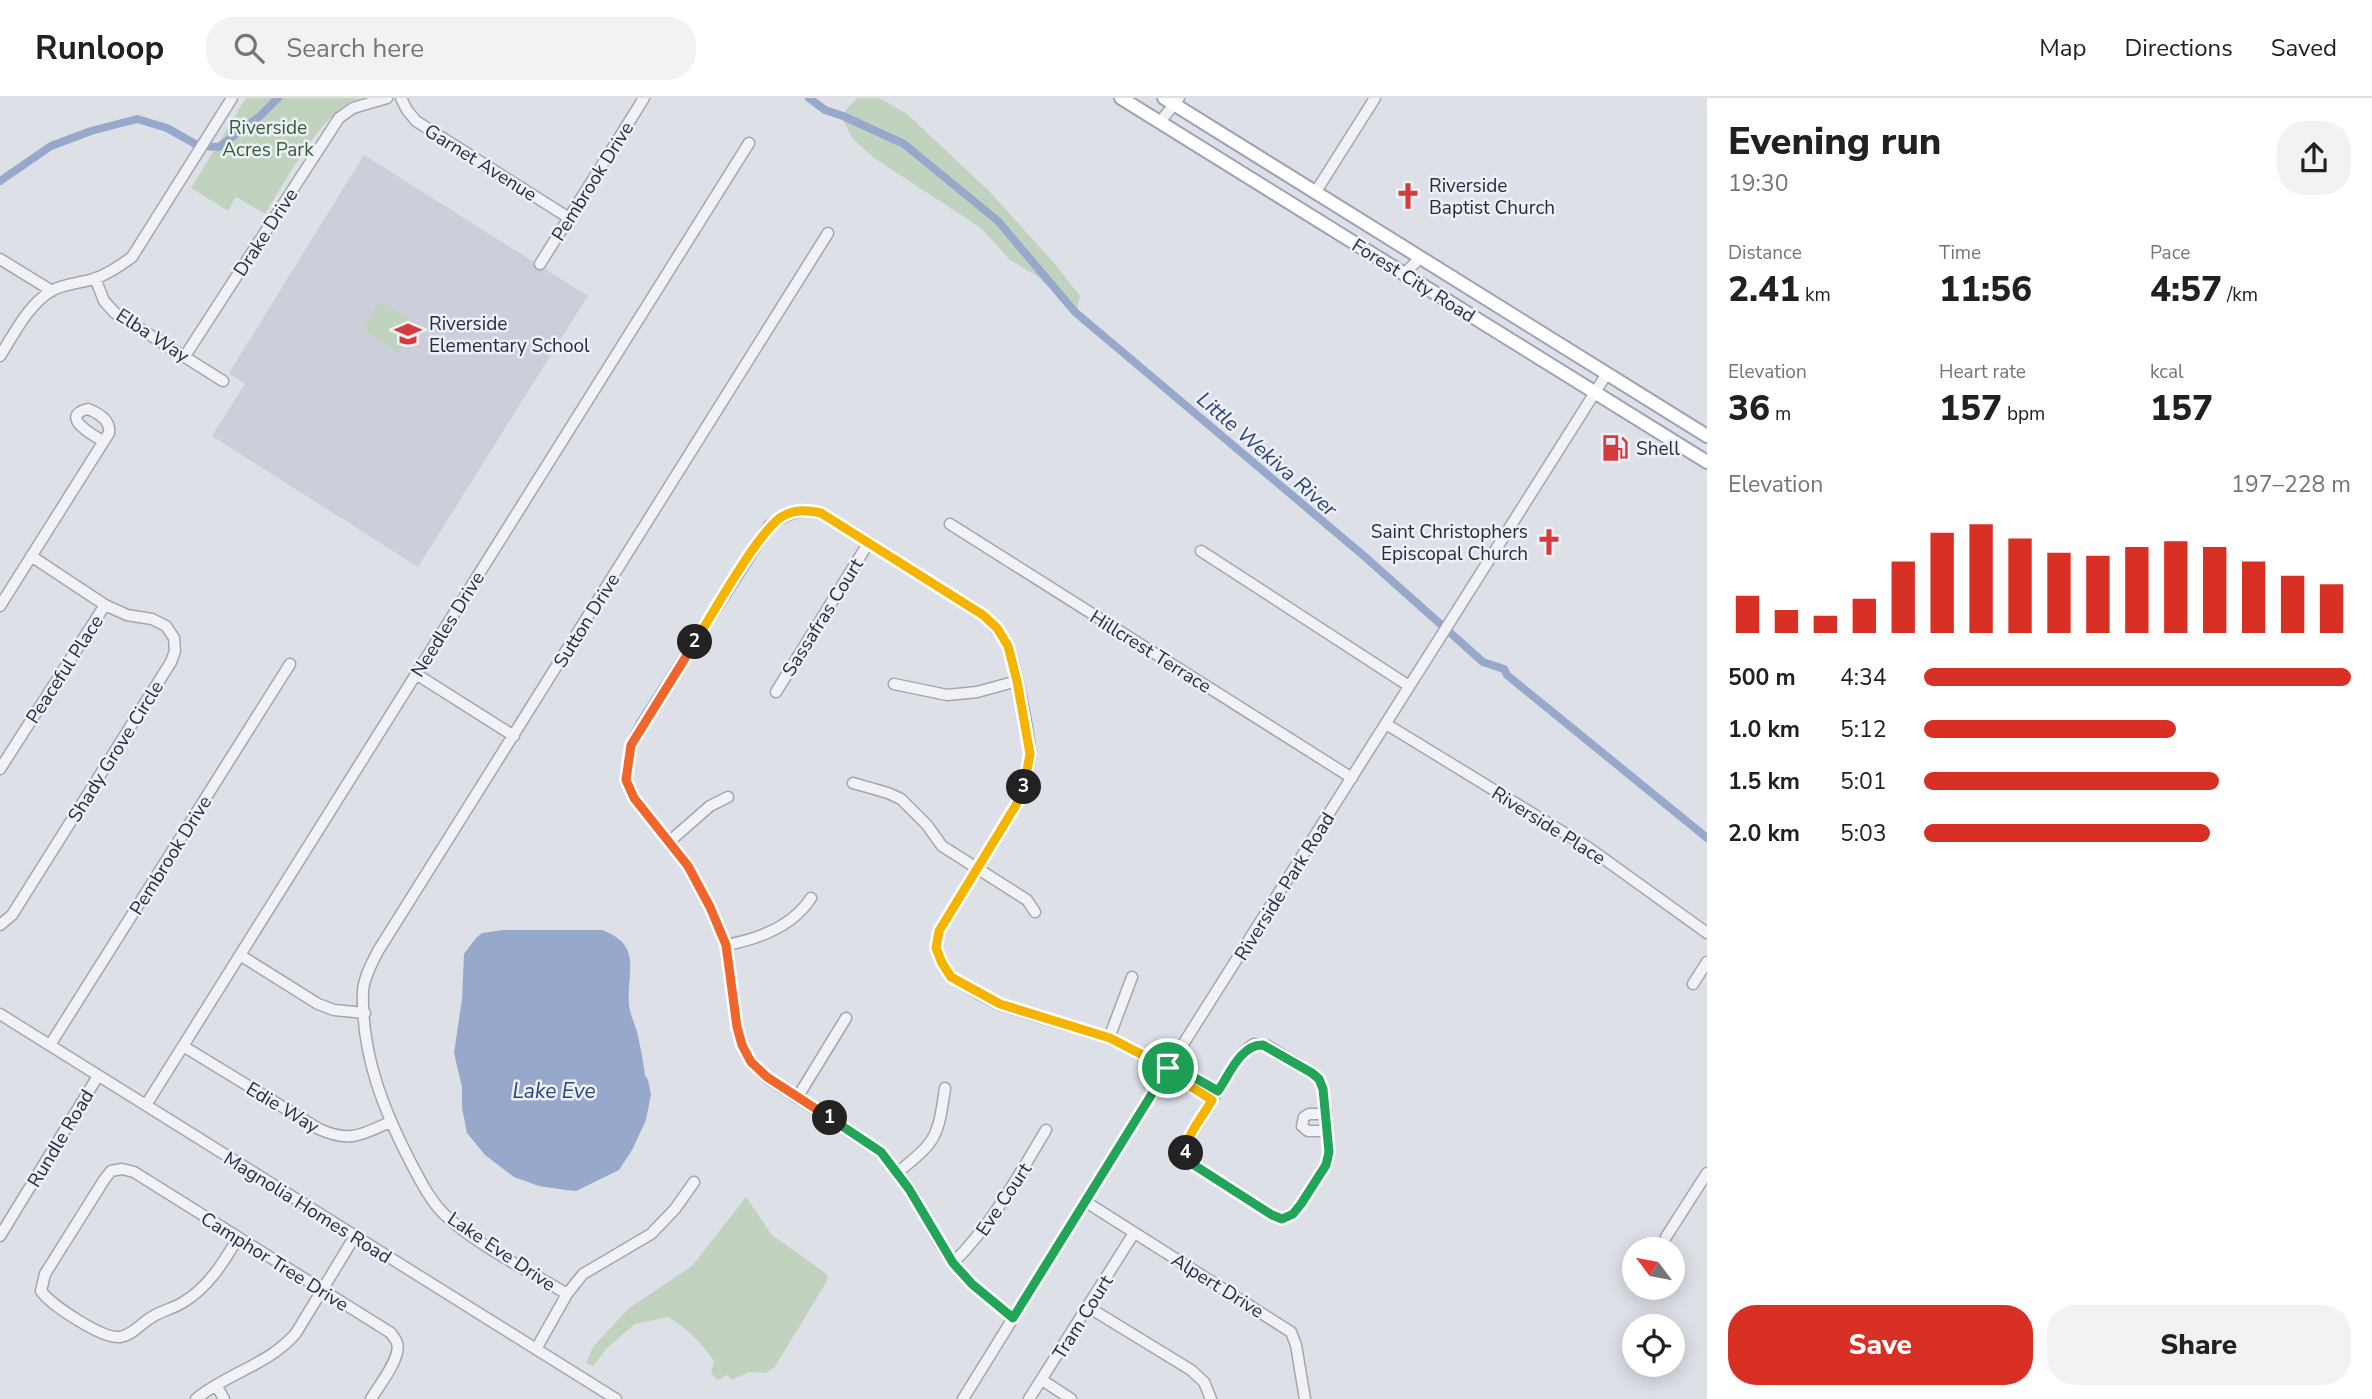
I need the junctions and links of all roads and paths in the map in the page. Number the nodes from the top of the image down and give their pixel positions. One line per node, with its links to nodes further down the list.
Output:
1 (232, 98): 17 (street)
2 (387, 98): 20 (street, Drake Drive)
3 (401, 98): 11 (street, Garnet Avenue)
4 (644, 98): 11 (street, Pembrook Drive)
5 (1121, 98): 8 (main road, Forest City Road)
6 (1375, 98): 10 (street)
7 (1172, 100): 8 (street); 10 (main road, Forest City Road)
8 (1160, 122): 16 (main road, Forest City Road)
9 (749, 143): 34 (street, Needles Drive)
10 (1315, 192): 13 (main road, Forest City Road)
11 (569, 218): 15 (street, Pembrook Drive)
12 (828, 233): 40 (street, Sutton Drive)
13 (1420, 258): 16 (street); 21 (main road, Forest City Road)
14 (0, 259): 18 (street)
15 (541, 264)
16 (1404, 274): 23 (main road, Forest City Road)
17 (95, 278): 18 (street); 20 (street, Elba Way)
18 (52, 291): 19 (street)
19 (0, 356)
20 (185, 356): 22 (street, Elba Way)
21 (1606, 374): 23 (street, Riverside Park Road); 24 (main road, Forest City Road)
22 (223, 381)
23 (1594, 393): 26 (main road, Forest City Road); 37 (street, Riverside Park Road)
24 (1707, 436)
25 (103, 441): 30 (street)
26 (1707, 462)
27 (950, 524): 42 (street, Hillcrest Terrace)
28 (869, 542): 35 (street); 38 (street, Sassafras Court); 45 (street)
29 (1201, 551): 37 (street)
30 (31, 556): 31 (street); 32 (street)
31 (105, 605): 41 (street, Peaceful Place); 49 (street, Shady Grove Circle)
32 (0, 606)
33 (290, 664): 60 (street, Pembrook Drive)
34 (416, 674): 40 (street); 52 (street, Needles Drive)
35 (1017, 681): 36 (street); 46 (street)
36 (894, 684)
37 (1409, 686): 39 (street, Riverside Park Road)
38 (776, 692)
39 (1386, 724): 42 (street, Riverside Park Road); 50 (street, Riverside Place)
40 (514, 736): 56 (street, Sutton Drive)
41 (0, 769)
42 (1352, 778): 62 (street, Riverside Park Road)
43 (853, 783): 46 (street)
44 (728, 797): 45 (street)
45 (670, 841): 51 (street)
46 (977, 869): 48 (street); 59 (street)
47 (811, 898): 51 (street)
48 (1035, 912)
49 (0, 925)
50 (1707, 933)
51 (726, 945): 66 (street)
52 (240, 955): 56 (street); 61 (street, Needles Drive)
53 (1707, 962): 55 (street)
54 (1132, 977): 59 (street)
55 (1693, 984)
56 (365, 1013): 69 (street, Lake Eve Drive)
57 (0, 1014): 60 (street, Magnolia Homes Road)
58 (846, 1018): 66 (street)
59 (1110, 1038): 62 (street)
60 (50, 1045): 63 (street, Magnolia Homes Road)
61 (183, 1046): 67 (street, Needles Drive); 69 (street, Edie Way)
62 (1168, 1068): 65 (street); 75 (street, Riverside Park Road)
63 (98, 1076): 67 (street, Magnolia Homes Road); 77 (street, Rundle Road)
64 (945, 1088): 72 (street)
65 (1215, 1096): 68 (street); 71 (street)
66 (797, 1098): 72 (street)
67 (145, 1105): 78 (street, Magnolia Homes Road)
68 (1326, 1114): 71 (street); 71 (street)
69 (390, 1122): 83 (street, Lake Eve Drive)
70 (1046, 1130): 81 (street, Eve Court)
71 (1327, 1131)
72 (898, 1172): 81 (street)
73 (1707, 1173): 79 (street)
74 (694, 1182): 83 (street)
75 (1086, 1202): 76 (street, Alpert Drive); 85 (street, Riverside Park Road)
76 (1134, 1233): 84 (street, Tram Court); 97 (street, Alpert Drive)
77 (0, 1236)
78 (355, 1236): 82 (street); 86 (street, Magnolia Homes Road)
79 (1666, 1237)
80 (238, 1238): 80 (street, Camphor Tree Drive); 82 (street, Camphor Tree Drive)
81 (953, 1263): 85 (street)
82 (322, 1291): 88 (street); 91 (street, Camphor Tree Drive)
83 (567, 1294): 86 (street)
84 (1088, 1307): 87 (street, Tram Court); 96 (street)
85 (1013, 1318): 93 (street, Riverside Park Road)
86 (536, 1349): 92 (street, Magnolia Homes Road)
87 (1042, 1380): 94 (street, Tram Court); 95 (street)
88 (216, 1385): 89 (street); 90 (street)
89 (196, 1399)
90 (224, 1399)
91 (371, 1399)
92 (616, 1399)
93 (963, 1399)
94 (1029, 1399)
95 (1072, 1399)
96 (1211, 1399)
97 (1305, 1399)

